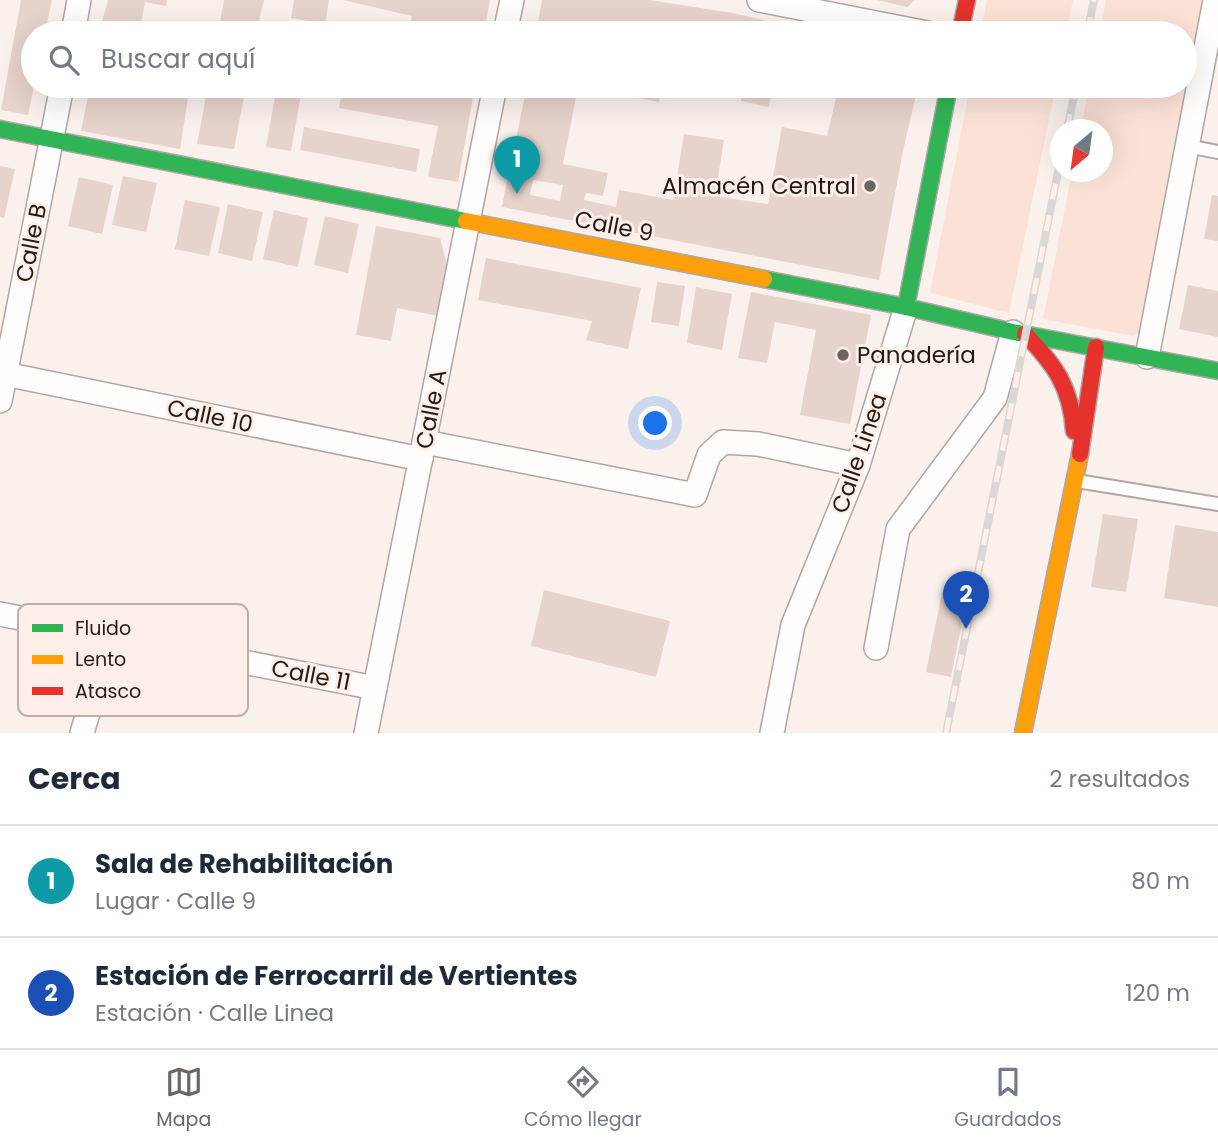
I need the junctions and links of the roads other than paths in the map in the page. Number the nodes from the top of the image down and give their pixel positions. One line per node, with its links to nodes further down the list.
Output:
1 (79, 0): 6 (street)
2 (512, 0): 7 (street)
3 (759, 0): 8 (street)
4 (967, 0): 9 (street)
5 (1215, 0): 10 (street)
6 (75, 21)
7 (508, 21)
8 (866, 21)
9 (963, 21)
10 (1197, 94)
11 (60, 98): 16 (street, Calle B)
12 (493, 98): 19 (street, Calle A)
13 (947, 98): 20 (street, Calle Linea)
14 (1196, 98): 17 (street)
15 (0, 129): 16 (street, Calle 9)
16 (52, 139): 19 (street, Calle 9); 25 (street, Calle B)
17 (1187, 146): 18 (lane); 23 (street)
18 (1218, 152)
19 (468, 221): 20 (street, Calle 9); 27 (street, Calle A)
20 (906, 307): 21 (street, Calle 9); 28 (street, Calle Linea)
21 (1019, 333): 22 (street, Calle 9); 29 (street); 33 (street)
22 (1096, 347): 23 (street, Calle 9); 29 (street)
23 (1147, 357): 24 (street, Calle 9)
24 (1218, 371)
25 (3, 374): 26 (street, Calle B); 27 (street, Calle 10)
26 (0, 401)
27 (423, 450): 28 (street, Calle 10); 35 (street, Calle A)
28 (858, 465): 39 (street, Calle Linea)
29 (1076, 481): 30 (lane); 40 (street)
30 (1218, 504)
31 (0, 614): 32 (street, Calle 11)
32 (18, 618)
33 (876, 648)
34 (248, 663): 35 (street, Calle 11)
35 (375, 688): 38 (street, Calle A)
36 (87, 716): 37 (street)
37 (82, 733)
38 (366, 733)
39 (772, 733)
40 (1023, 733)

